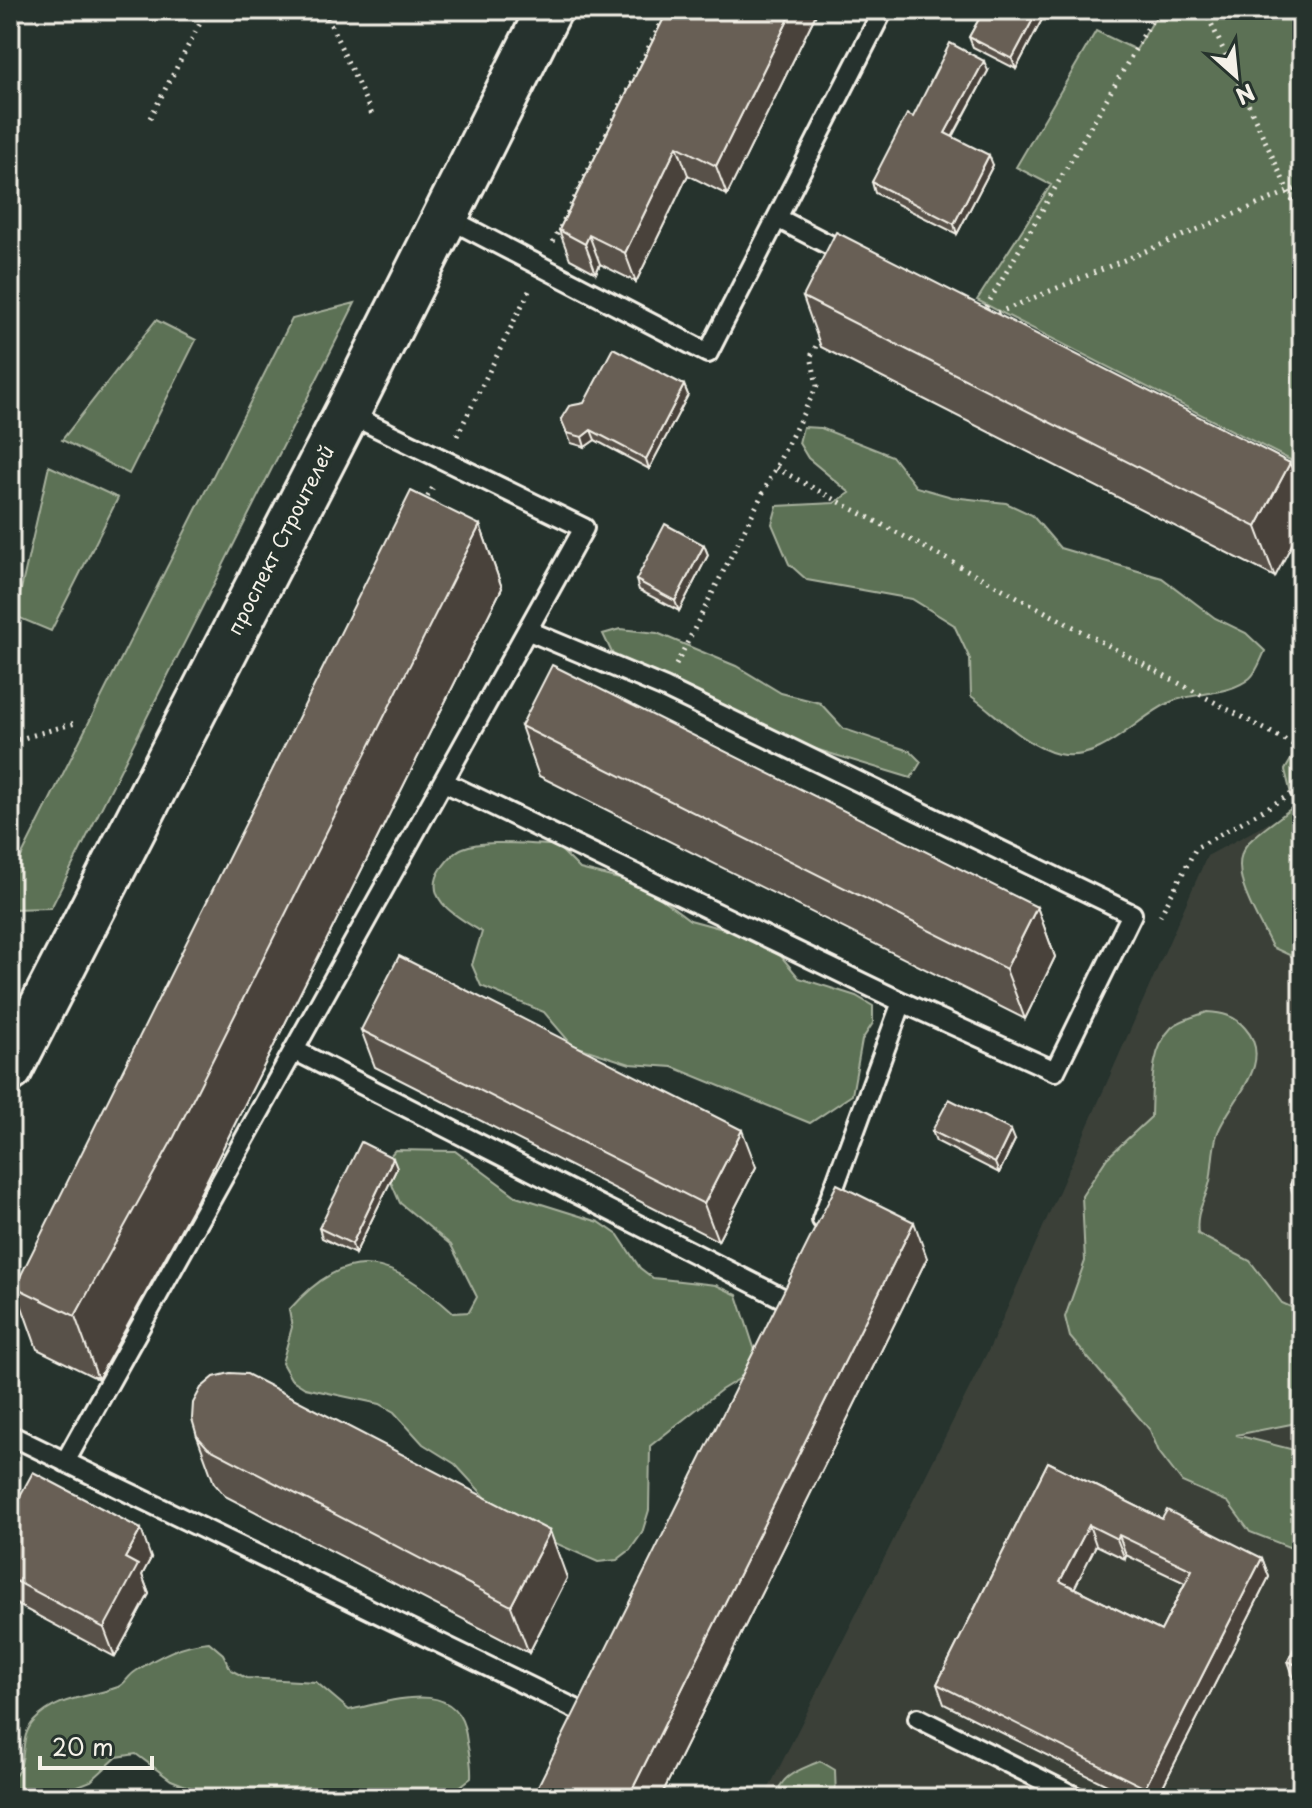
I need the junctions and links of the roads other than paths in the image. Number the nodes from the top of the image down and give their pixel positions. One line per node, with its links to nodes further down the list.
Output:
1 (549, 10): 3 (street, проспект Строителей)
2 (883, 10): 4 (lane)
3 (444, 216): 4 (lane); 6 (street, проспект Строителей)
4 (777, 218): 5 (lane)
5 (872, 267)
6 (347, 413): 9 (lane); 13 (street, проспект Строителей)
7 (1260, 463): 8 (lane)
8 (1302, 484)
9 (529, 631): 10 (lane); 11 (lane)
10 (444, 782): 11 (lane); 12 (lane)
11 (902, 1002): 14 (lane)
12 (294, 1050): 15 (lane); 17 (lane)
13 (10, 1069)
14 (818, 1231)
15 (791, 1303)
16 (10, 1435): 17 (lane)
17 (65, 1462): 18 (lane)
18 (586, 1714)
19 (918, 1718): 20 (lane)
20 (1078, 1798)

